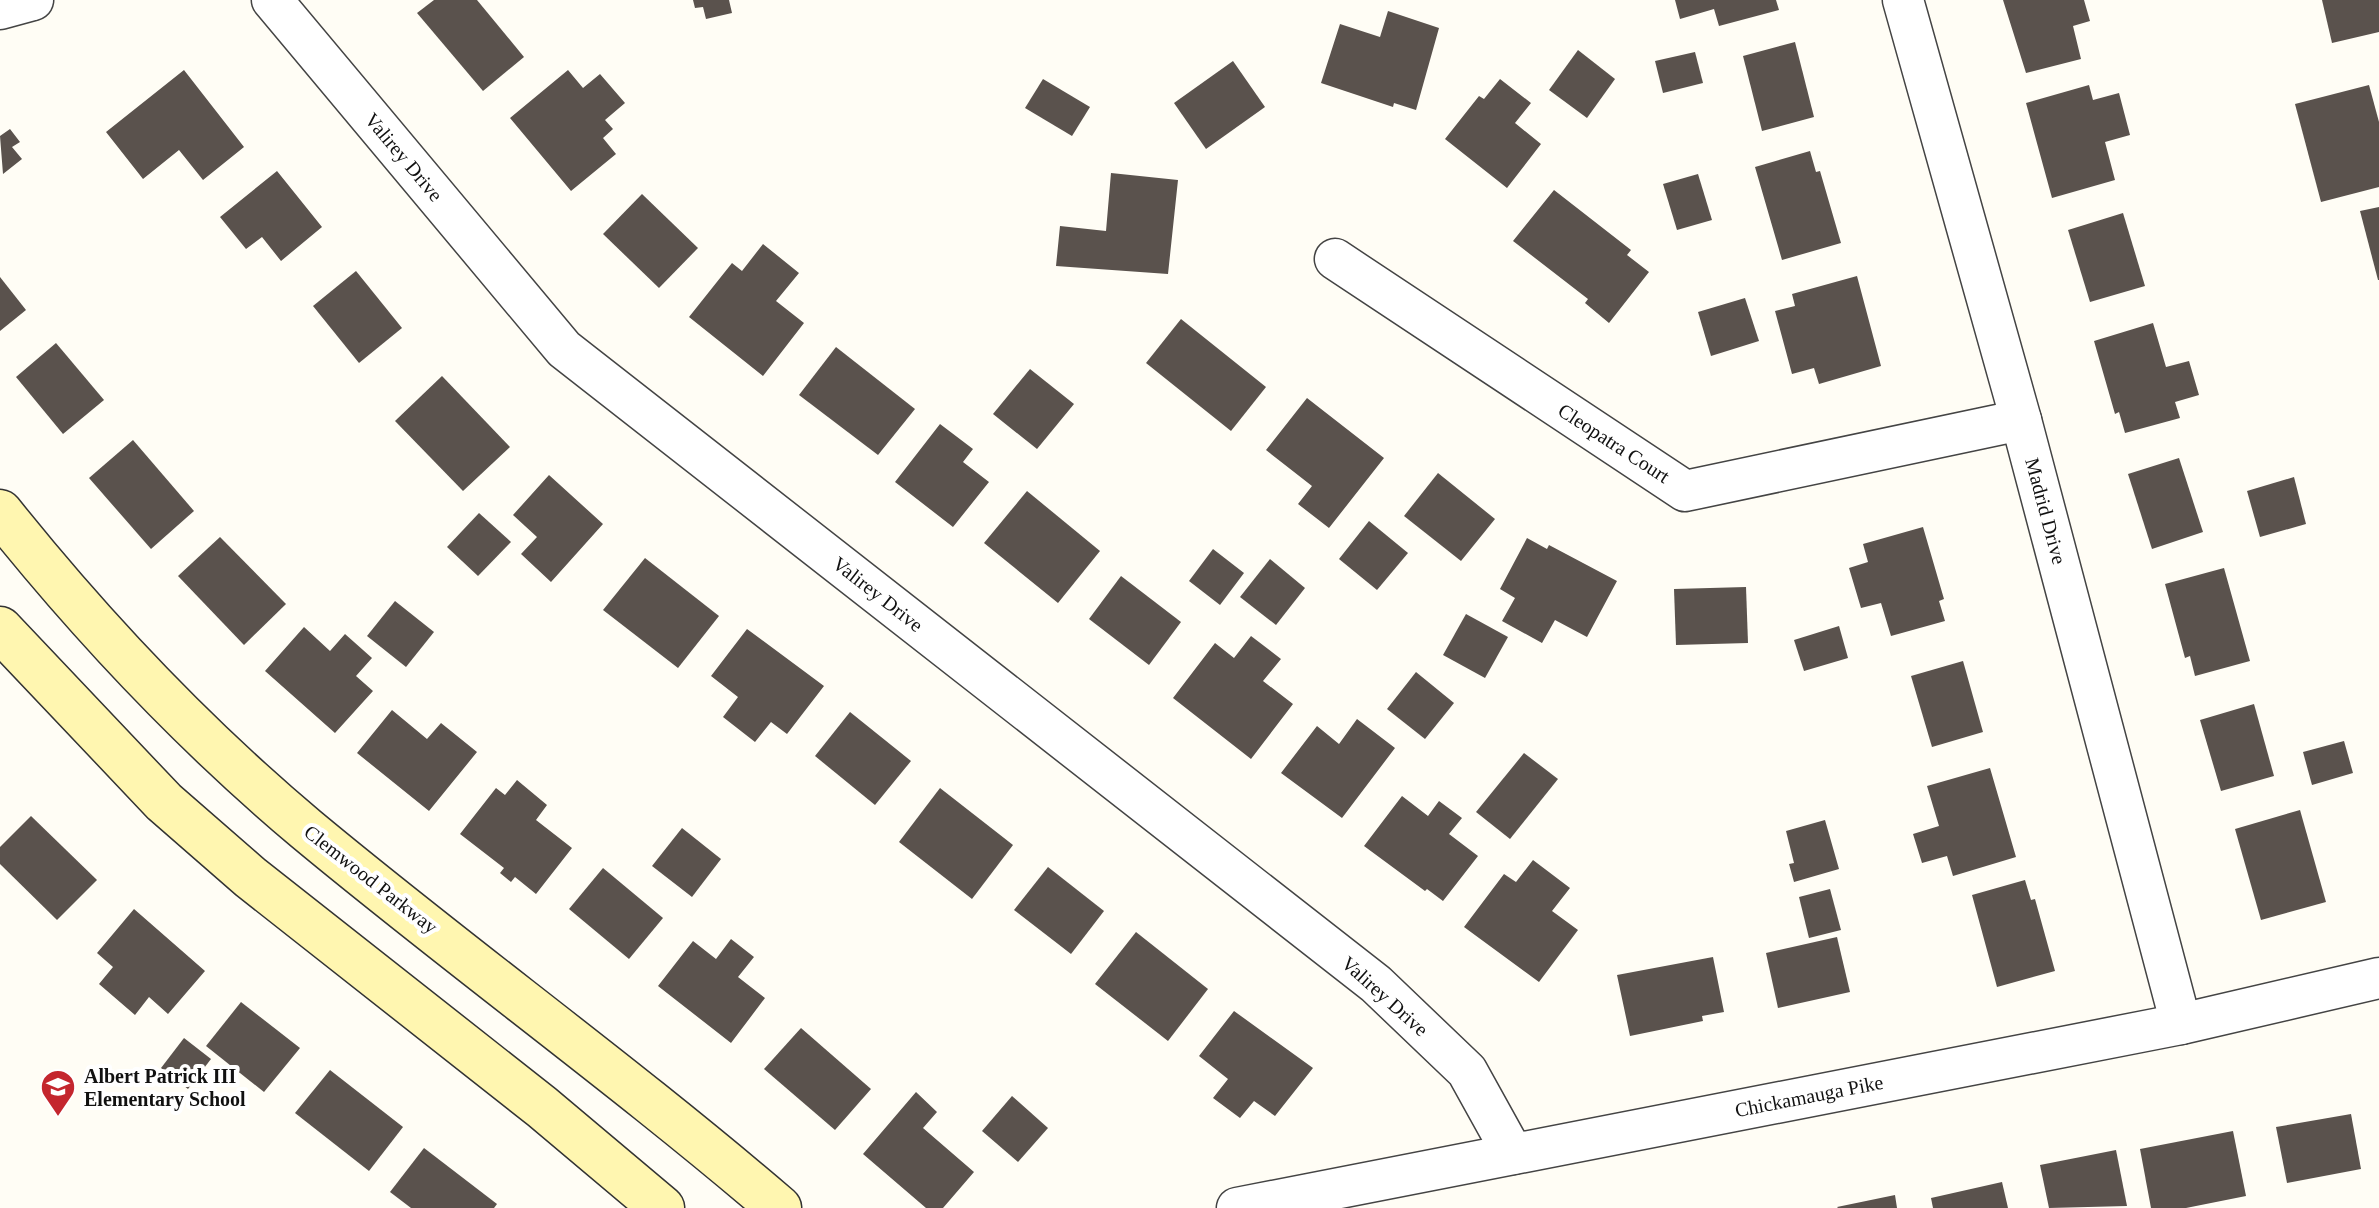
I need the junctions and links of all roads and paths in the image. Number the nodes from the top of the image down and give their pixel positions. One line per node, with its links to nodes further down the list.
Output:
1 (33, 0): 4 (street)
2 (272, 0): 11 (street, Valirey Drive)
3 (1903, 0): 6 (street, Madrid Drive)
4 (0, 9)
5 (1335, 259): 6 (street, Cleopatra Court)
6 (2021, 420): 10 (street, Madrid Drive)
7 (0, 512): 13 (street, Clemwood Parkway)
8 (0, 629): 12 (street)
9 (2379, 978): 10 (street, Chickamauga Pike)
10 (2181, 1024): 11 (street, Chickamauga Pike)
11 (1513, 1154): 14 (street, Chickamauga Pike)
12 (662, 1208)
13 (779, 1208)
14 (1237, 1208)

